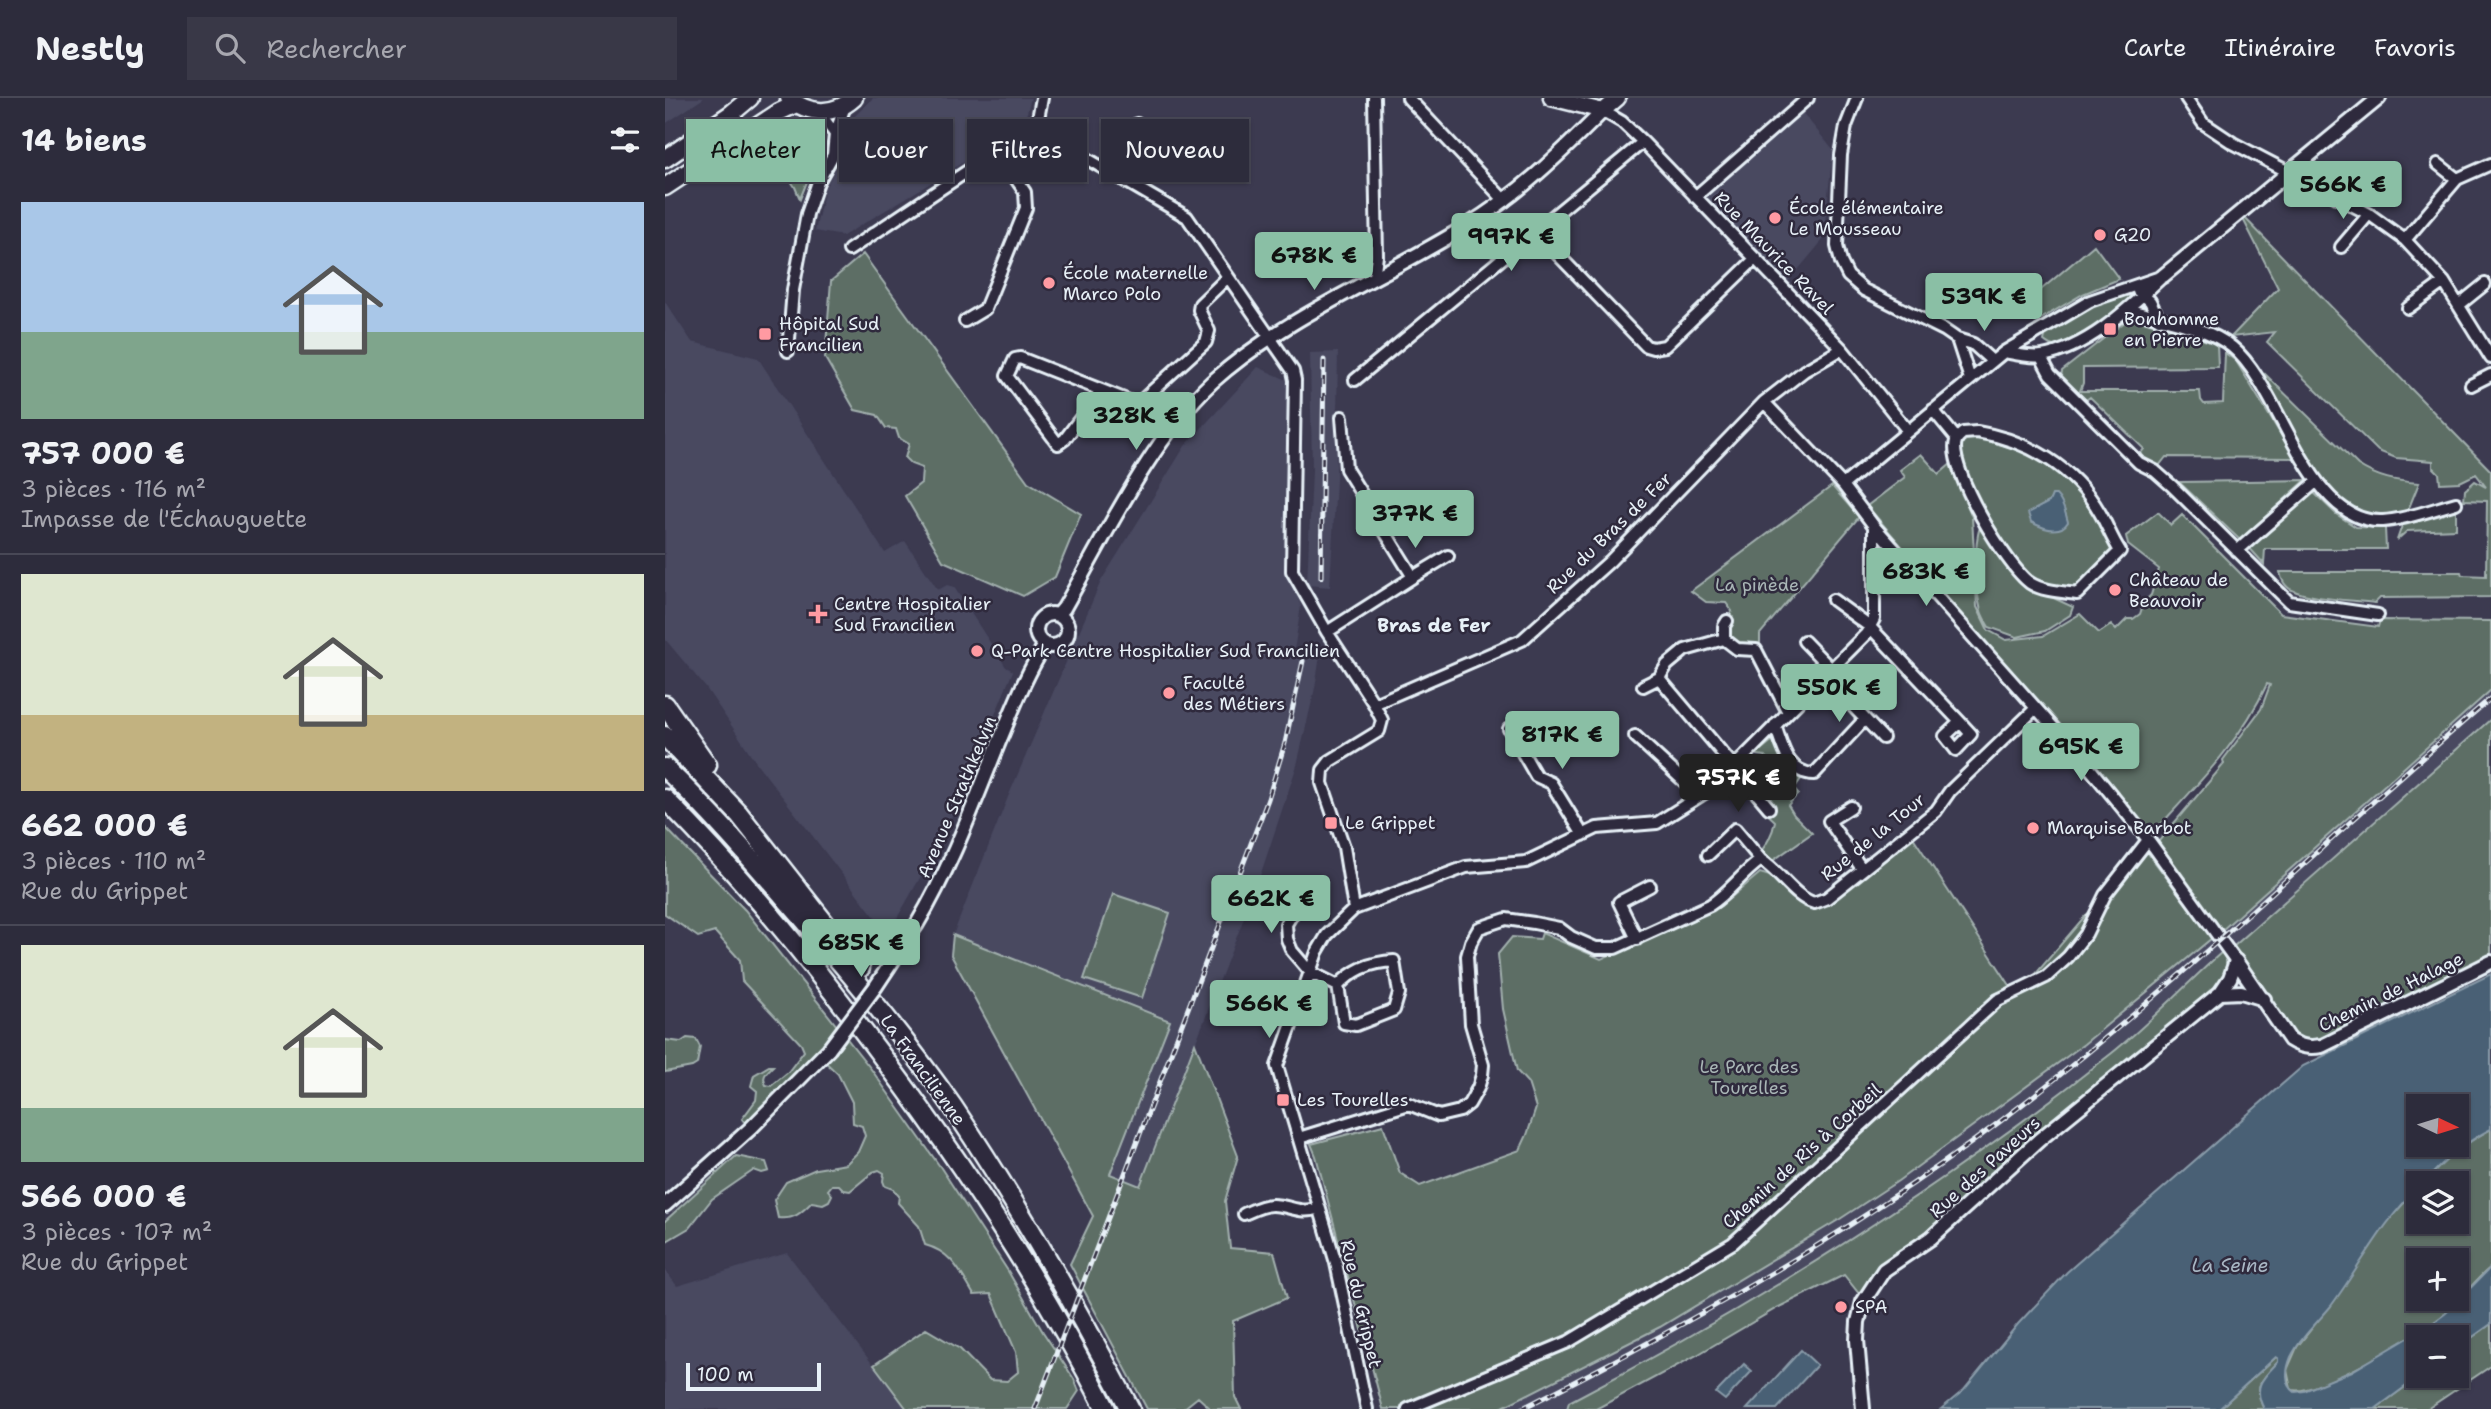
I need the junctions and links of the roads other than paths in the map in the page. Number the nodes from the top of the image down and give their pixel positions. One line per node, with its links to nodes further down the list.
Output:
1 (750, 98): 19 (main road)
2 (1042, 98): 16 (street)
3 (1374, 98): 38 (street)
4 (1408, 98): 29 (street)
5 (1551, 98): 14 (main road)
6 (1611, 98): 14 (main road)
7 (1618, 98): 14 (main road)
8 (1808, 98): 28 (street)
9 (1857, 98): 49 (street)
10 (2186, 98): 23 (street)
11 (2379, 98): 23 (street)
12 (792, 101): 15 (main road); 27 (main road)
13 (850, 102): 15 (main road); 17 (street)
14 (1603, 111): 18 (street, Rue Maurice Ravel); 29 (street)
15 (819, 112): 17 (street)
16 (1038, 119)
17 (835, 134): 51 (street)
18 (1643, 142): 28 (street, Rue Maurice Ravel); 31 (street)
19 (665, 159)
20 (2438, 164): 24 (street)
21 (2491, 164): 24 (street)
22 (967, 172): 34 (street)
23 (2289, 172): 30 (street); 36 (street)
24 (2457, 179): 32 (street)
25 (1018, 182): 47 (street)
26 (1127, 182): 37 (street)
27 (665, 187)
28 (1695, 197): 35 (street, Rue Maurice Ravel)
29 (1505, 201): 38 (street)
30 (2369, 214): 32 (street); 33 (street)
31 (1536, 232): 35 (street); 58 (street)
32 (2405, 240): 39 (street)
33 (2341, 247)
34 (849, 250)
35 (1756, 258): 50 (street, Rue Maurice Ravel)
36 (2163, 276): 41 (street); 42 (street)
37 (1228, 277): 48 (street); 60 (street)
38 (1374, 277): 48 (street)
39 (2444, 282): 43 (street); 44 (street)
40 (2485, 284): 43 (street)
41 (2130, 287): 42 (street); 52 (street)
42 (2143, 295): 45 (street); 46 (street)
43 (2459, 305): 54 (street)
44 (2408, 308)
45 (2127, 309): 46 (street); 53 (street)
46 (2159, 318): 66 (street)
47 (965, 321)
48 (1270, 337): 74 (street); 78 (street)
49 (1957, 340): 55 (street); 57 (street)
50 (1843, 349): 61 (street, Rue du Bras de Fer); 64 (street, Rue Maurice Ravel)
51 (788, 351)
52 (2004, 352): 53 (street); 55 (street)
53 (2041, 357): 70 (street)
54 (2491, 358)
55 (1992, 361): 57 (street)
56 (2491, 375): 59 (street)
57 (1970, 379): 62 (street)
58 (1355, 380)
59 (2471, 385)
60 (1099, 389): 60 (street)
61 (1764, 402): 67 (street); 85 (street, Rue du Bras de Fer)
62 (1933, 410): 64 (street); 65 (street)
63 (1342, 417): 72 (street)
64 (1908, 431): 67 (street)
65 (1957, 439): 65 (street)
66 (2317, 481): 68 (street); 70 (street)
67 (1843, 485): 69 (street)
68 (2456, 503)
69 (1874, 526): 77 (street); 87 (street)
70 (2237, 551): 75 (street)
71 (1448, 556): 72 (street)
72 (1413, 577): 78 (street)
73 (1833, 600): 77 (street)
74 (1058, 615): 81 (street); 81 (street)
75 (2378, 615)
76 (1727, 621): 79 (street)
77 (1870, 627): 82 (street); 90 (street)
78 (1327, 632): 85 (street)
79 (1724, 639): 83 (street); 88 (street)
80 (1804, 641): 82 (street)
81 (1045, 645): 120 (street, Avenue Strathkelvin, bridge)
82 (1828, 673): 88 (street); 89 (street)
83 (1659, 678): 84 (street); 96 (street)
84 (1643, 686)
85 (1374, 704): 110 (street)
86 (665, 705): 102 (highway)
87 (2035, 709): 104 (street); 107 (street, Rue de la Tour)
88 (1788, 712): 91 (street)
89 (1865, 719): 91 (street); 95 (street)
90 (1960, 722)
91 (1775, 725): 96 (street)
92 (1509, 729): 103 (street)
93 (665, 736): 102 (highway)
94 (1635, 736): 98 (street)
95 (1883, 738)
96 (1733, 767): 98 (street); 101 (street)
97 (665, 768): 118 (highway, La Francilienne)
98 (1700, 796): 103 (street)
99 (665, 799): 123 (highway, La Francilienne)
100 (1851, 807): 107 (street)
101 (1769, 808)
102 (739, 814): 118 (highway)
103 (1583, 835): 110 (street)
104 (2148, 840): 112 (street); 128 (street, Chemin de Ris à Corbeil)
105 (1708, 855): 106 (street)
106 (1761, 860): 107 (street, Rue de la Tour); 111 (street)
107 (1862, 869)
108 (1650, 887): 111 (street)
109 (1304, 895): 114 (street)
110 (1354, 909): 114 (street, Rue du Grippet)
111 (1637, 939): 119 (street)
112 (2236, 961): 116 (street); 117 (street)
113 (2491, 962): 117 (street, Chemin de Halage)
114 (1310, 972): 115 (street); 119 (street, Rue du Grippet)
115 (1338, 986): 115 (street)
116 (2220, 993): 117 (street); 129 (street, Rue des Paveurs)
117 (2264, 999)
118 (887, 1020): 126 (highway, La Francilienne)
119 (1299, 1138): 121 (street, Rue du Grippet)
120 (665, 1205)
121 (1319, 1208): 122 (street); 127 (street, Rue du Grippet)
122 (1244, 1214)
123 (1049, 1308): 124 (highway); 125 (highway, La Francilienne)
124 (1093, 1409)
125 (1106, 1409)
126 (1130, 1409)
127 (1367, 1409)
128 (1408, 1409)
129 (1863, 1409)

